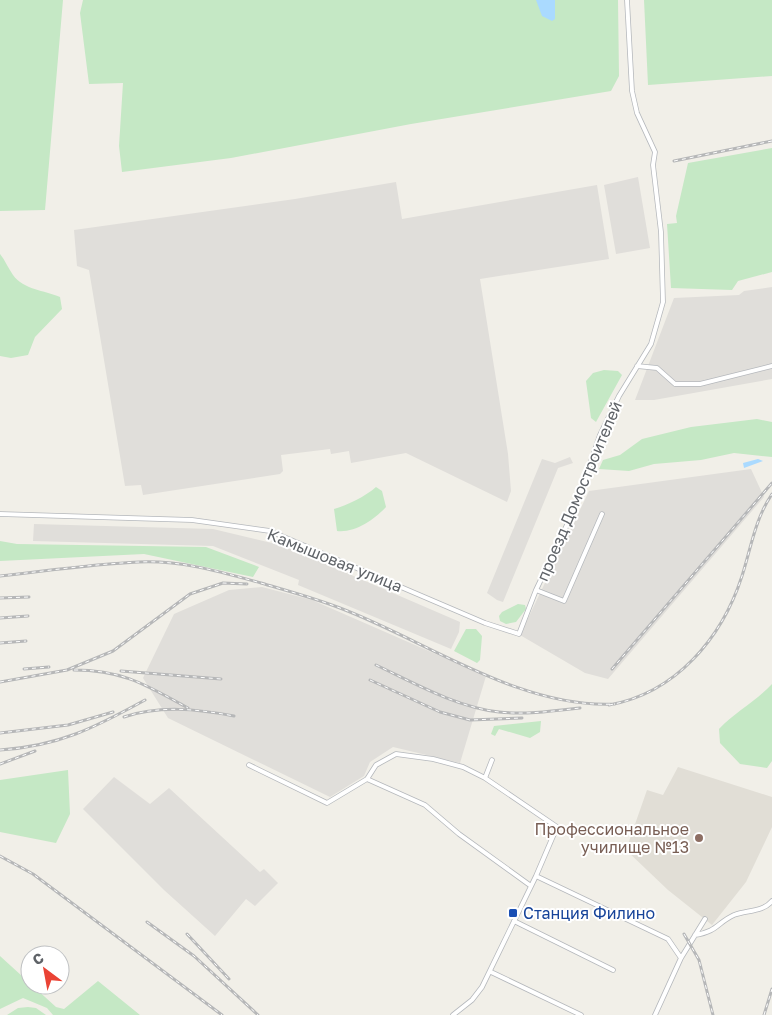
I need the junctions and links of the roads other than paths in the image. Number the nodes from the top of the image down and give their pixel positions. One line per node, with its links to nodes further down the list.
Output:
1 (627, 0): 2 (street, проезд Домостроителей)
2 (637, 366): 3 (street); 6 (street, проезд Домостроителей)
3 (772, 366)
4 (0, 514): 7 (street, Камышовая улица)
5 (602, 514): 6 (street)
6 (536, 590): 7 (street, проезд Домостроителей)
7 (519, 634)
8 (492, 760): 10 (street)
9 (249, 765): 11 (street)
10 (485, 778): 11 (street); 12 (street)
11 (368, 779): 13 (street)
12 (536, 876): 13 (street); 18 (street)
13 (531, 886): 16 (street)
14 (772, 902): 17 (street)
15 (705, 919): 17 (street)
16 (514, 921): 19 (street); 20 (street)
17 (695, 935): 18 (street)
18 (681, 958): 23 (street)
19 (613, 970)
20 (491, 972): 21 (street); 22 (street)
21 (453, 1015)
22 (581, 1015)
23 (655, 1015)

